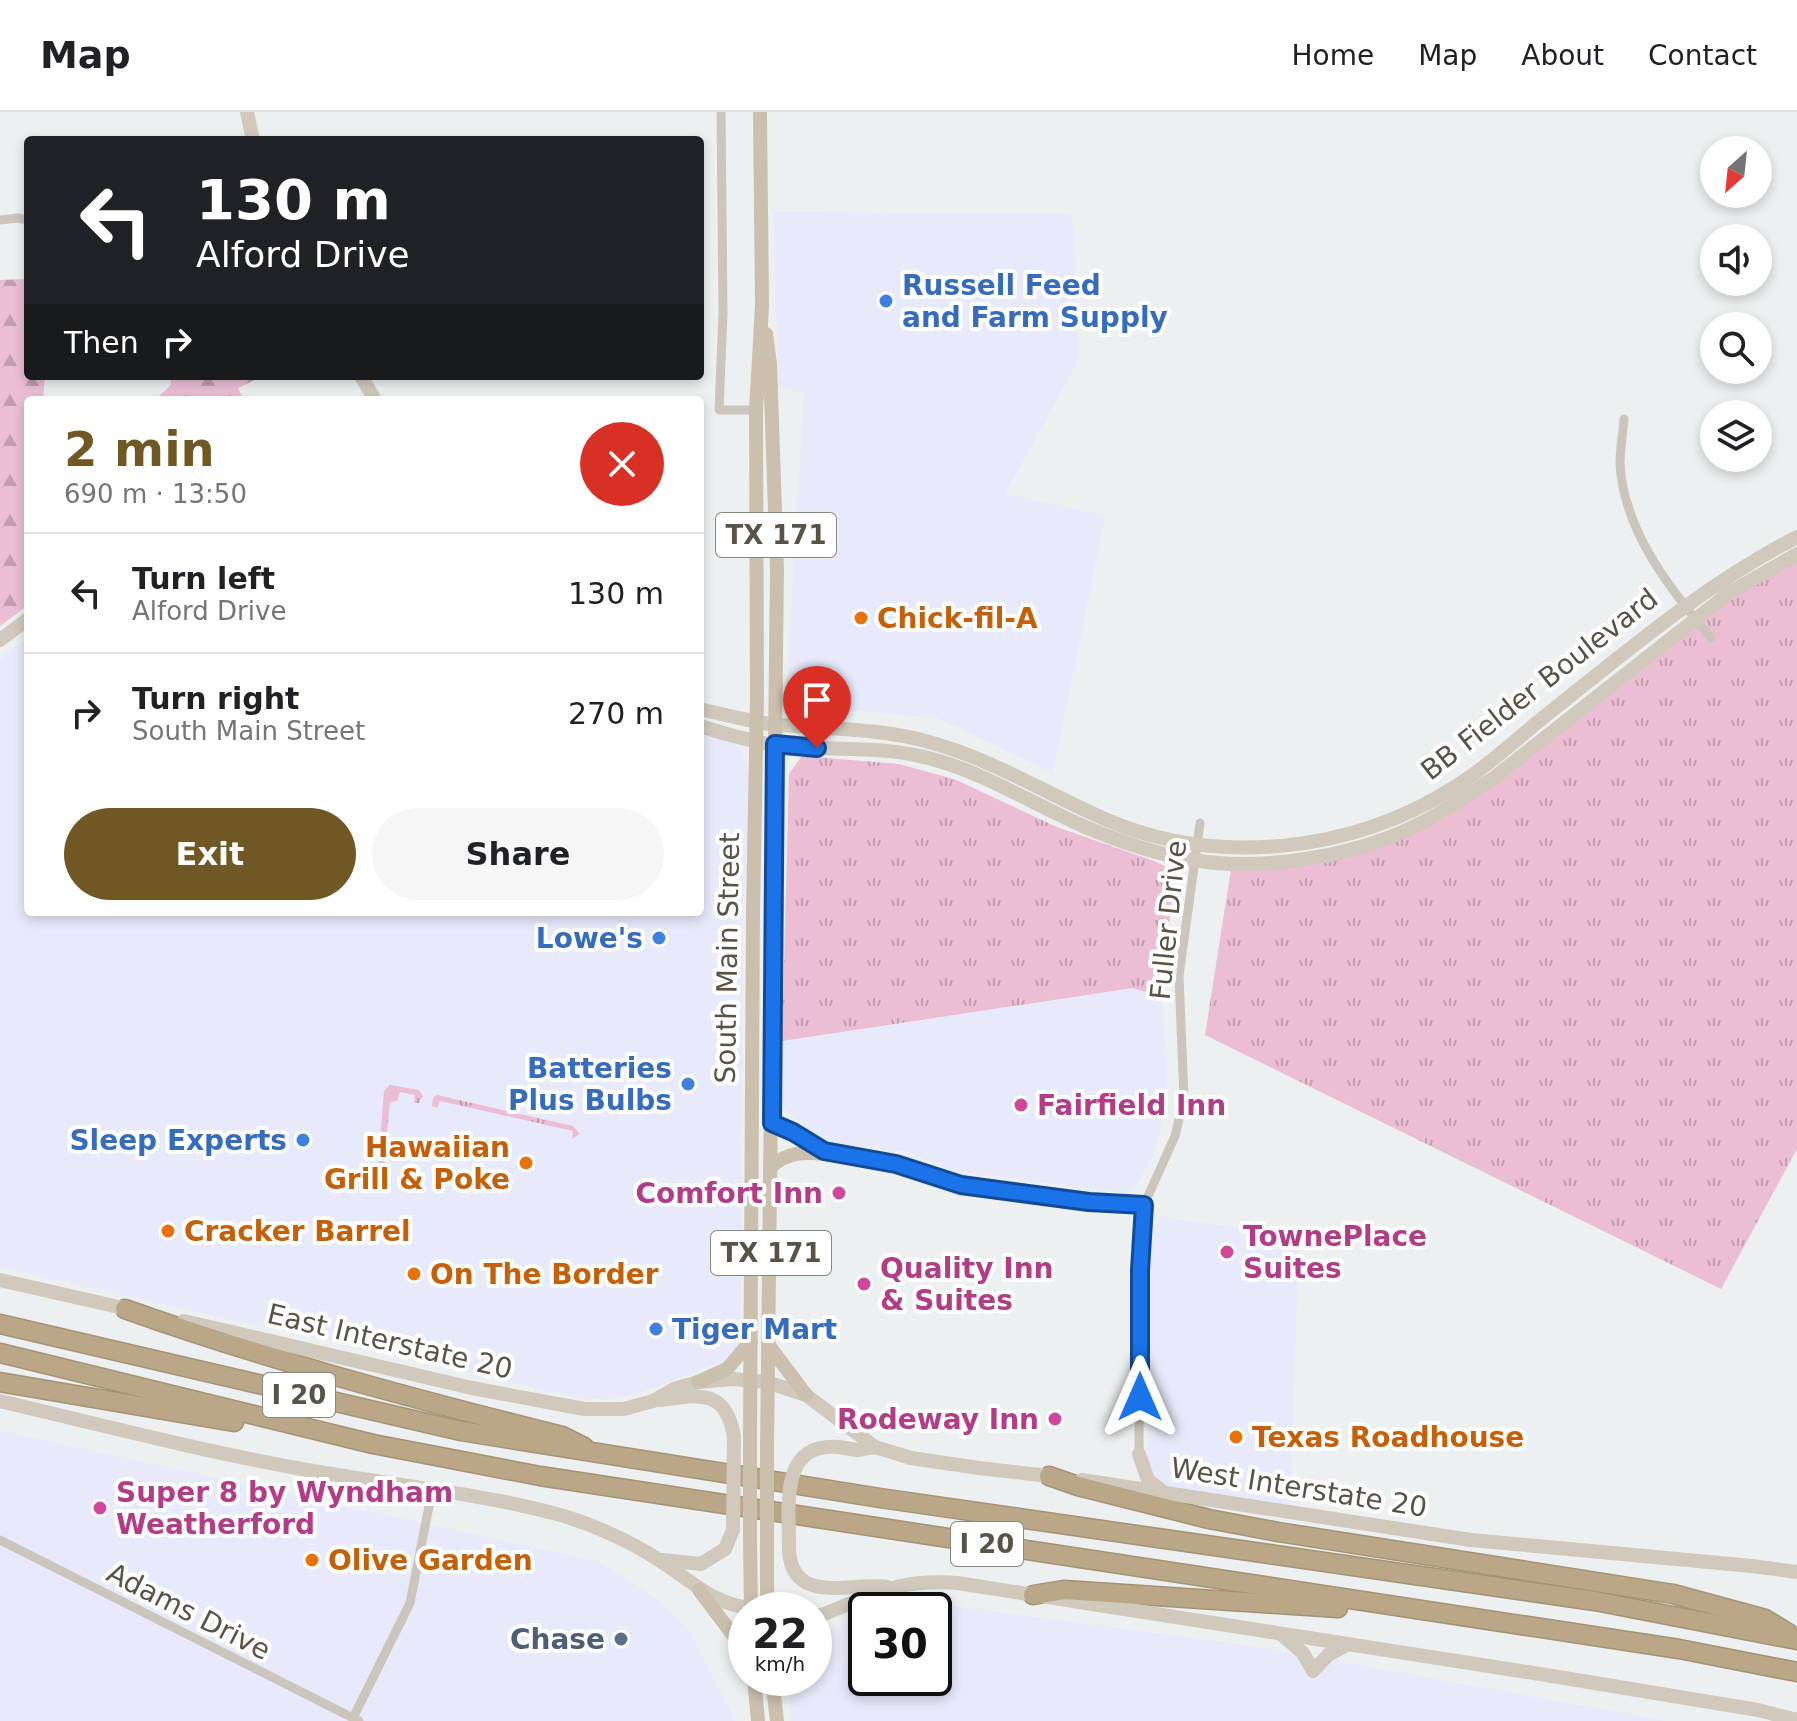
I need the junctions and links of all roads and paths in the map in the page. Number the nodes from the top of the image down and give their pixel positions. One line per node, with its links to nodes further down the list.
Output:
1 (247, 112): 4 (main road)
2 (721, 112): 8 (street)
3 (760, 112): 7 (main road, South Main Street / TX 171)
4 (252, 136)
5 (0, 220): 6 (street)
6 (24, 220)
7 (762, 306): 8 (main road, South Main Street / TX 171); 19 (main road, South Main Street / TX 171)
8 (756, 410): 18 (main road, South Main Street / TX 171)
9 (1624, 419): 12 (street)
10 (1797, 537): 12 (main road, BB Fielder Boulevard)
11 (1797, 554): 13 (main road, BB Fielder Boulevard)
12 (1685, 605): 13 (street); 24 (main road, BB Fielder Boulevard)
13 (1695, 618): 15 (street); 24 (main road, BB Fielder Boulevard)
14 (24, 622): 16 (main road)
15 (1711, 638)
16 (0, 640)
17 (704, 710): 18 (main road, BB Fielder Boulevard)
18 (756, 722): 19 (main road, BB Fielder Boulevard); 21 (main road, South Main Street / TX 171)
19 (774, 724): 22 (main road, South Main Street / TX 171); 24 (main road, BB Fielder Boulevard)
20 (704, 727): 21 (main road, BB Fielder Boulevard)
21 (756, 741): 22 (main road, BB Fielder Boulevard); 25 (main road, South Main Street / TX 171)
22 (775, 744): 24 (main road, BB Fielder Boulevard); 26 (main road, South Main Street / TX 171)
23 (1200, 823): 24 (street, Fuller Drive)
24 (1196, 853): 30 (street, Fuller Drive)
25 (752, 1084): 26 (main road); 27 (main road, South Main Street / TX 171)
26 (772, 1123): 28 (street); 29 (main road, South Main Street / TX 171)
27 (751, 1129): 29 (main road); 34 (main road, South Main Street / TX 171)
28 (840, 1155): 29 (main road); 30 (street)
29 (771, 1167): 35 (main road, South Main Street / TX 171)
30 (1144, 1205): 46 (street)
31 (0, 1280): 32 (main road, East Interstate 20)
32 (125, 1309): 43 (main road, East Interstate 20); 47 (highway)
33 (0, 1324): 47 (highway, I 20)
34 (751, 1341): 37 (main road, South Main Street / TX 171); 39 (main road)
35 (770, 1347): 40 (main road, South Main Street / TX 171); 41 (main road)
36 (0, 1353): 44 (highway, I 20)
37 (751, 1380): 39 (main road, East Interstate 20); 40 (main road, East Interstate 20); 57 (main road, South Main Street / TX 171, bridge)
38 (0, 1382): 44 (highway)
39 (698, 1382): 43 (main road, East Interstate 20)
40 (767, 1382): 41 (main road, West Interstate 20); 58 (main road, South Main Street / TX 171, bridge)
41 (806, 1395): 45 (main road, West Interstate 20)
42 (0, 1401): 50 (main road)
43 (653, 1401): 53 (main road, bridge)
44 (282, 1423): 62 (highway, I 20)
45 (875, 1447): 48 (main road, West Interstate 20); 55 (main road, bridge)
46 (1139, 1454): 49 (main road); 51 (main road)
47 (601, 1455): 65 (highway, I 20)
48 (1049, 1476): 49 (main road, West Interstate 20); 65 (highway)
49 (1117, 1484): 51 (main road, West Interstate 20)
50 (432, 1491): 53 (main road); 70 (street)
51 (1163, 1492): 54 (main road, West Interstate 20)
52 (0, 1540): 70 (street, Adams Drive)
53 (658, 1559): 56 (main road)
54 (1797, 1572)
55 (888, 1587): 59 (main road); 61 (main road)
56 (699, 1590): 60 (main road); 63 (main road)
57 (756, 1592)
58 (761, 1592)
59 (1033, 1595): 62 (highway); 64 (main road)
60 (728, 1603)
61 (832, 1611)
62 (1444, 1613): 67 (highway, I 20)
63 (728, 1628)
64 (1281, 1634): 66 (main road); 66 (main road)
65 (1797, 1639)
66 (1349, 1644): 71 (main road)
67 (1797, 1672)
68 (756, 1696): 72 (main road)
69 (774, 1696): 73 (main road)
70 (356, 1719)
71 (1797, 1720)
72 (758, 1721)
73 (777, 1721)

